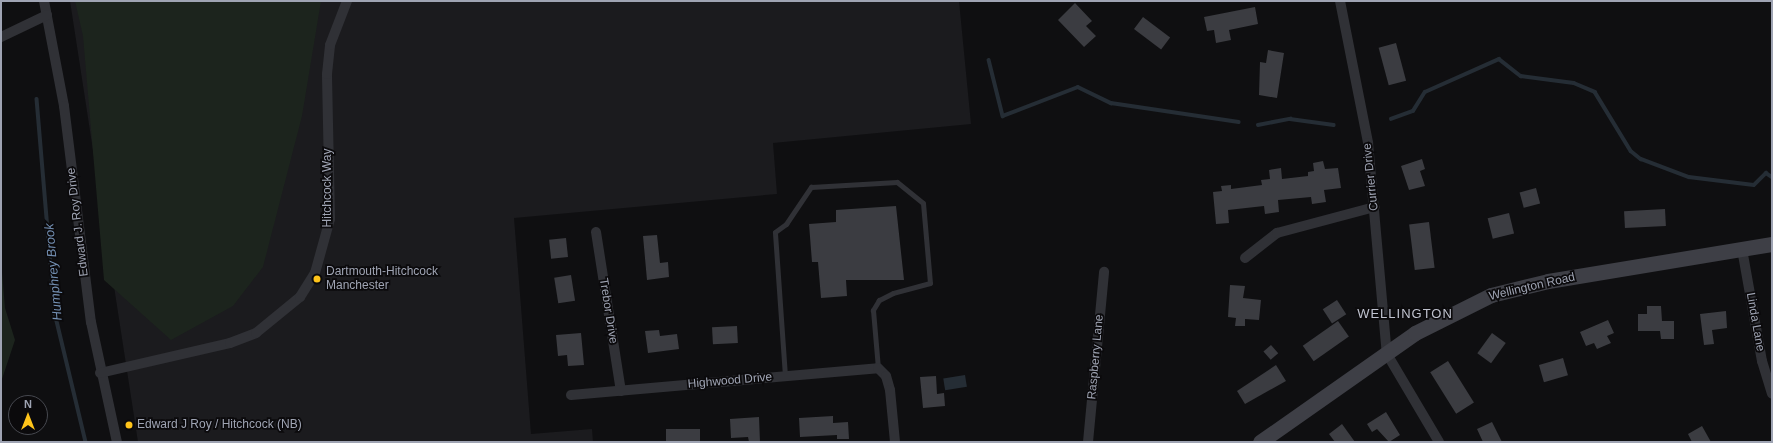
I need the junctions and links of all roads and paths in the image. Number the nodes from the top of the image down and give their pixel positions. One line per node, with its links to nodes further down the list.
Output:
1 (44, 1): 4 (street, Edward J. Roy Drive)
2 (347, 1): 14 (street, Hitchcock Way)
3 (1340, 1): 6 (street, Currier Drive)
4 (47, 15): 5 (street); 14 (street, Edward J. Roy Drive)
5 (1, 36)
6 (1374, 207): 10 (street); 12 (street, Currier Drive)
7 (596, 232): 16 (street, Trebor Drive)
8 (1772, 244): 9 (main road, Wellington Road)
9 (1742, 249): 12 (main road, Wellington Road); 17 (street, Linda Lane)
10 (1245, 258)
11 (1104, 272): 21 (street, Raspberry Lane)
12 (1387, 354): 22 (main road, Wellington Road); 23 (street)
13 (878, 368): 15 (street, Highwood Drive); 15 (lane); 20 (street)
14 (100, 373): 19 (street, Edward J. Roy Drive)
15 (785, 376): 16 (street, Highwood Drive)
16 (621, 391): 18 (street, Highwood Drive)
17 (1772, 394)
18 (571, 395)
19 (118, 442)
20 (895, 442)
21 (1088, 442)
22 (1260, 442)
23 (1439, 442)

